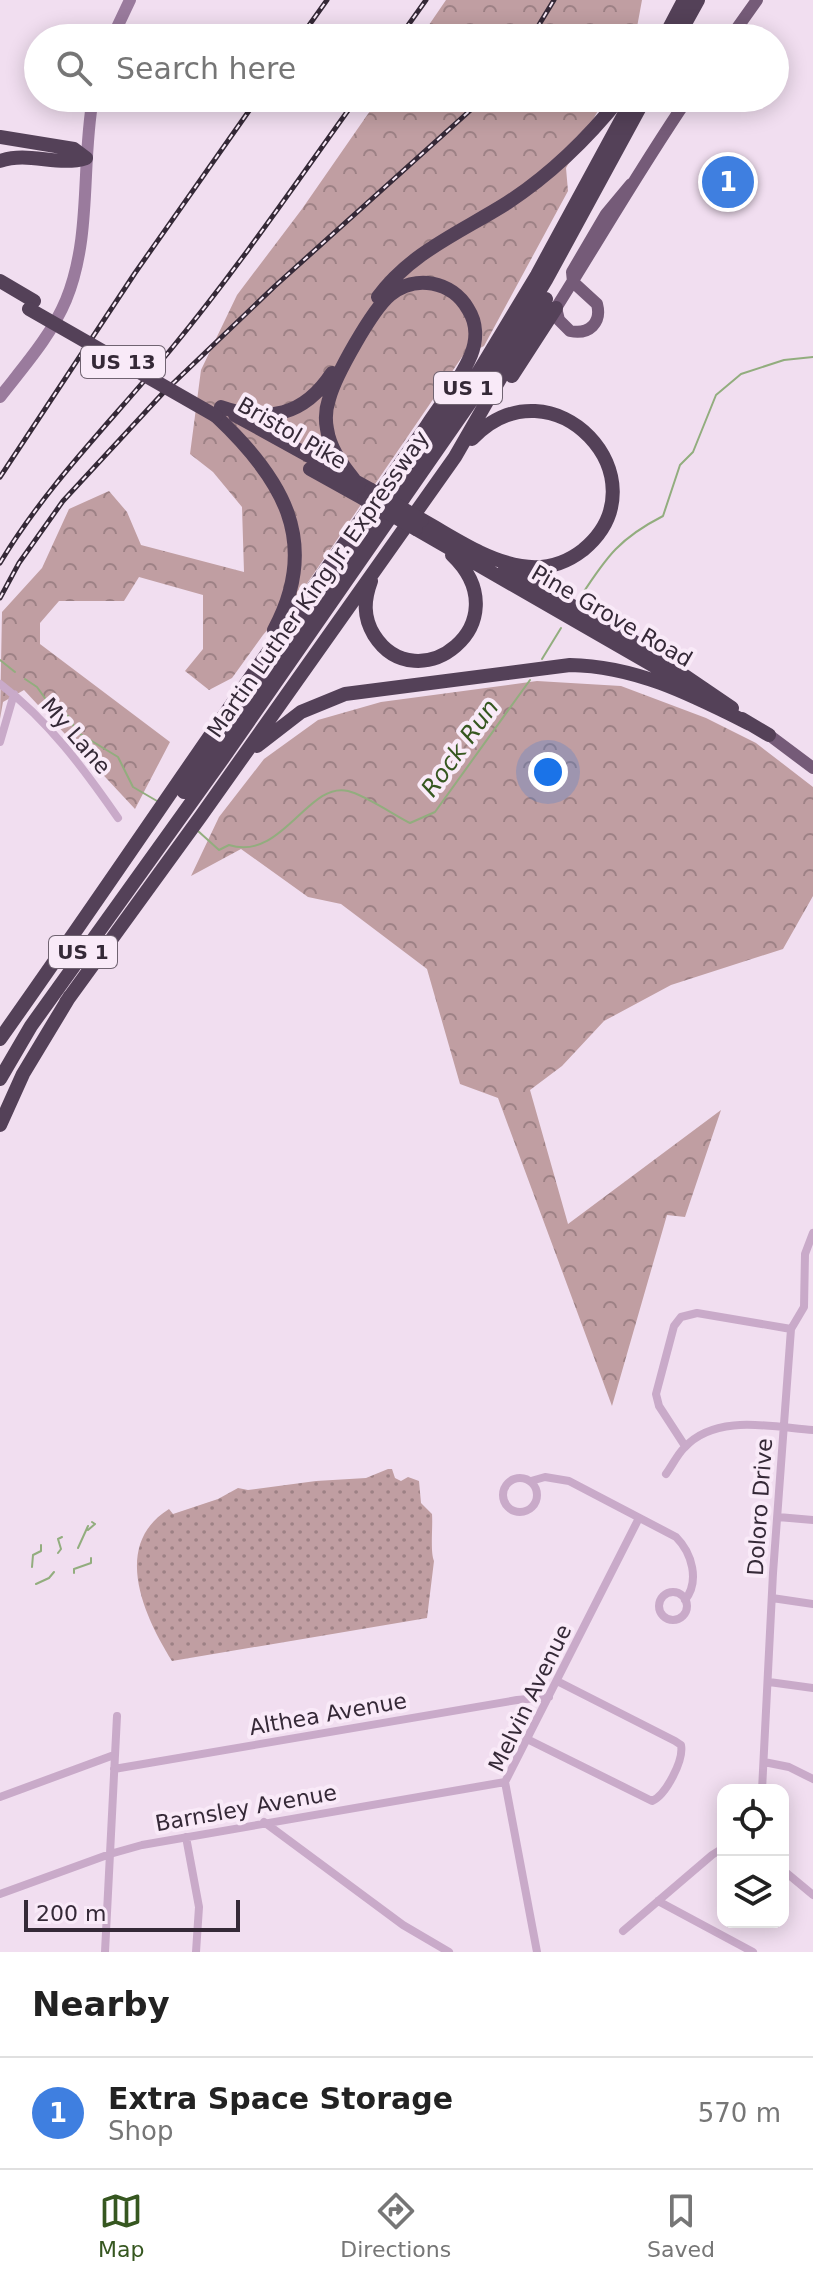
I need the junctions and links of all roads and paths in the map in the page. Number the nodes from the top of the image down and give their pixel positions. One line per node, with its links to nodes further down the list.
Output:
1 (130, 0): 5 (main road)
2 (684, 0): 6 (highway)
3 (698, 0): 7 (highway)
4 (757, 0): 8 (main road)
5 (119, 24)
6 (673, 24)
7 (678, 24)
8 (740, 24)
9 (91, 112): 15 (main road)
10 (608, 112): 22 (highway)
11 (625, 112): 39 (highway, Martin Luther King Jr. Expressway / US 1)
12 (637, 112): 17 (highway, Martin Luther King Jr. Expressway / US 1)
13 (679, 112): 18 (main road)
14 (0, 137): 15 (highway)
15 (86, 158): 16 (highway); 21 (main road)
16 (0, 161)
17 (593, 193): 23 (highway); 39 (highway, Martin Luther King Jr. Expressway / US 1)
18 (573, 282): 20 (main road); 20 (main road)
19 (2, 285): 22 (highway, US 13, bridge)
20 (556, 308): 23 (highway)
21 (0, 397)
22 (218, 411): 25 (highway, US 13); 26 (highway, Bristol Pike / US 13); 33 (highway)
23 (474, 427): 24 (highway)
24 (455, 457): 29 (highway); 30 (highway)
25 (355, 481): 26 (highway, US 13); 33 (highway)
26 (367, 495): 27 (highway, Bristol Pike / US 13, bridge)
27 (419, 524): 28 (highway, Bristol Pike / US 13); 29 (highway, US 13)
28 (430, 537): 30 (highway); 34 (highway, Pine Grove Road)
29 (488, 557): 35 (highway, Pine Grove Road)
30 (378, 566): 38 (highway)
31 (0, 684): 32 (street, My Lane)
32 (14, 694): 36 (street); 40 (street, My Lane)
33 (233, 700): 39 (highway)
34 (750, 724): 35 (highway, Pine Grove Road); 38 (highway)
35 (769, 735): 37 (main road, Pine Grove Road)
36 (0, 742)
37 (813, 768)
38 (222, 784): 39 (highway)
39 (187, 803): 41 (highway); 41 (highway)
40 (118, 818)
41 (171, 828): 42 (highway); 43 (highway, US 1); 44 (highway, US 1); 45 (highway)
42 (0, 1039)
43 (0, 1052)
44 (0, 1079)
45 (0, 1125)
46 (813, 1233): 47 (street, Doloro Drive)
47 (809, 1306): 48 (street, Doloro Drive)
48 (791, 1329): 49 (street, Doloro Drive); 51 (street)
49 (784, 1428): 50 (street); 51 (street); 54 (street, Doloro Drive)
50 (813, 1430)
51 (685, 1446): 52 (street)
52 (666, 1474)
53 (531, 1481): 53 (street); 55 (street)
54 (778, 1517): 56 (street); 57 (street, Doloro Drive)
55 (639, 1518): 58 (street); 60 (street, Melvin Avenue)
56 (813, 1520)
57 (772, 1598): 59 (street); 61 (street, Doloro Drive)
58 (685, 1600)
59 (813, 1604)
60 (557, 1681): 63 (street, Melvin Avenue); 65 (street)
61 (769, 1682): 62 (street); 67 (street, Doloro Drive)
62 (813, 1688)
63 (549, 1697): 65 (street, Melvin Avenue); 68 (street, Althea Avenue)
64 (117, 1716): 66 (street)
65 (527, 1739): 70 (street, Melvin Avenue)
66 (114, 1755): 68 (street); 72 (street)
67 (764, 1762): 69 (street); 71 (street, Doloro Drive)
68 (114, 1769): 76 (street)
69 (813, 1779)
70 (505, 1782): 73 (street, Barnsley Avenue); 85 (street, Melvin Avenue)
71 (762, 1784)
72 (0, 1797)
73 (264, 1822): 74 (street, Barnsley Avenue); 84 (street)
74 (186, 1837): 76 (street, Barnsley Avenue); 83 (street)
75 (717, 1852): 80 (street)
76 (110, 1854): 78 (street, Barnsley Avenue); 82 (street)
77 (789, 1875): 79 (street)
78 (0, 1894)
79 (813, 1895)
80 (658, 1901): 81 (street); 86 (street)
81 (623, 1931)
82 (105, 1952)
83 (196, 1952)
84 (449, 1952)
85 (537, 1952)
86 (753, 1952)

